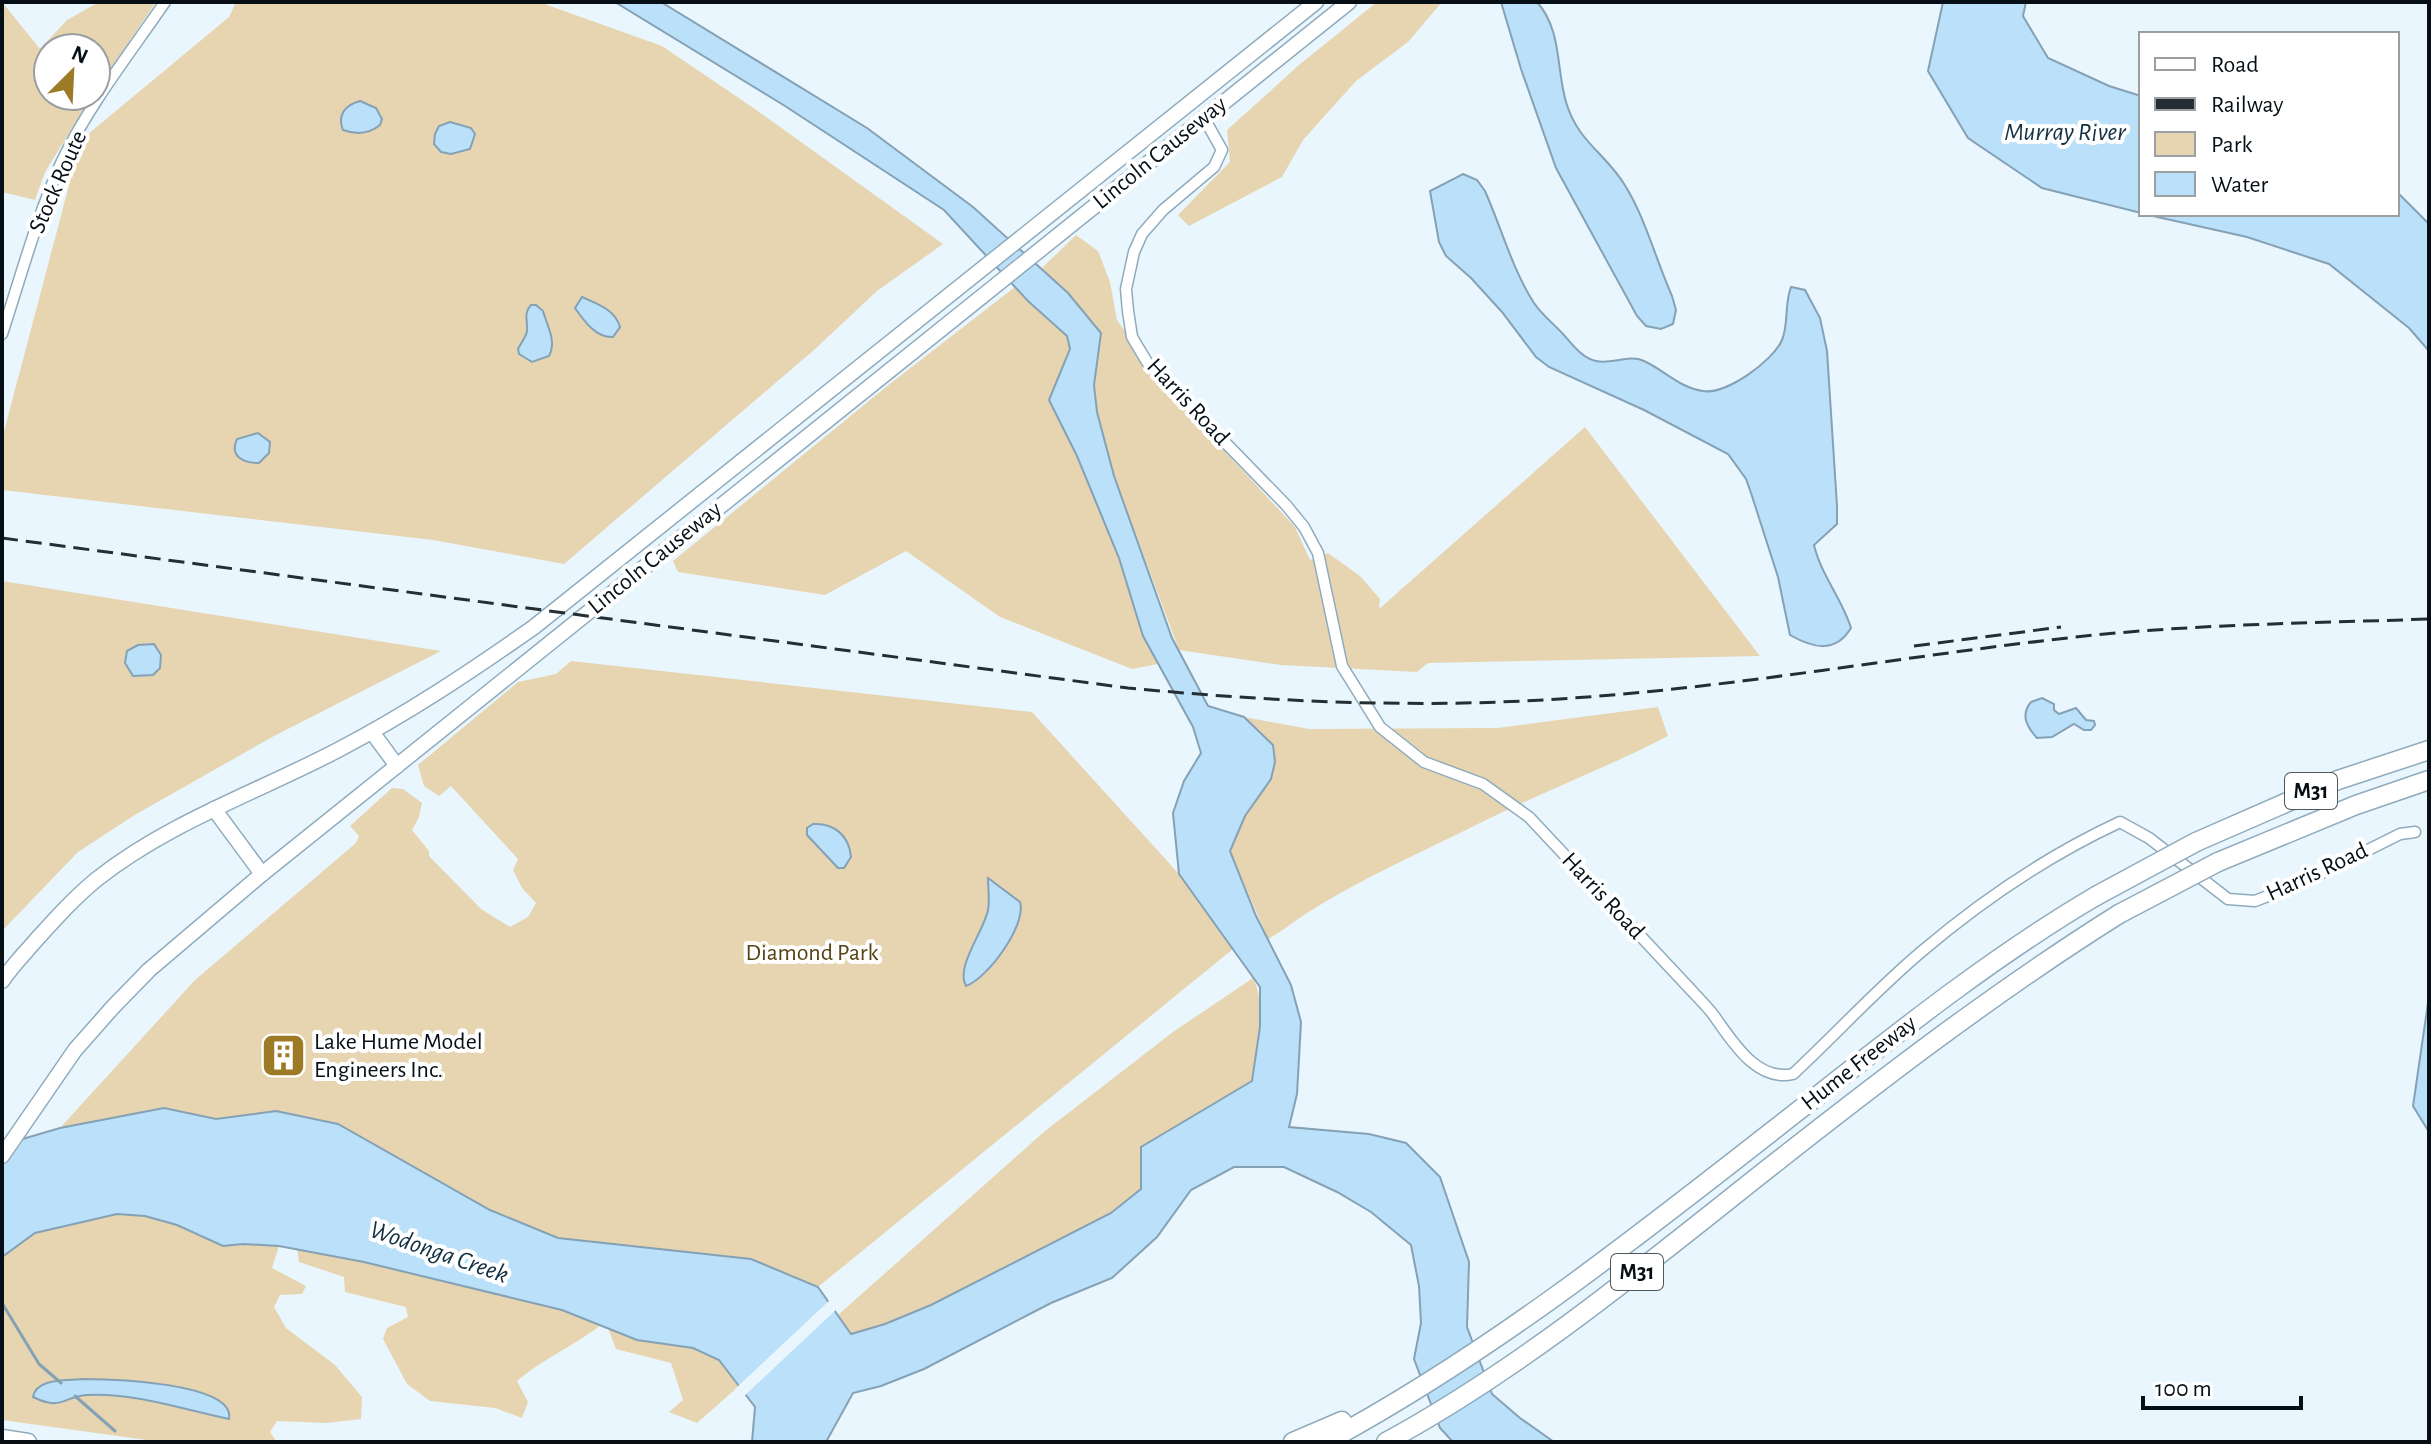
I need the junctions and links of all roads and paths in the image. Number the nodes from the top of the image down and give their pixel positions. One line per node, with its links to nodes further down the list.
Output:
1 (165, 2): 6 (street, Stock Route)
2 (1316, 2): 4 (main road, Lincoln Causeway)
3 (1348, 3): 5 (main road, Lincoln Causeway)
4 (1191, 102): 5 (main road); 7 (main road, Lincoln Causeway)
5 (1204, 118): 9 (main road, Lincoln Causeway); 12 (street, Harris Road)
6 (2, 334)
7 (372, 732): 9 (main road); 11 (main road, Lincoln Causeway)
8 (2429, 750): 17 (highway, Hume Freeway / M31, bridge)
9 (397, 766): 13 (main road, Lincoln Causeway)
10 (2428, 780): 20 (highway, Hume Freeway / M31, bridge)
11 (214, 809): 13 (main road); 14 (main road, Lincoln Causeway)
12 (2415, 832)
13 (262, 874): 15 (main road, Lincoln Causeway)
14 (4, 977)
15 (2, 1156)
16 (2, 1438): 18 (main road)
17 (1324, 1438): 19 (highway, Hume Freeway)
18 (28, 1442)
19 (1293, 1442)
20 (1386, 1442)

